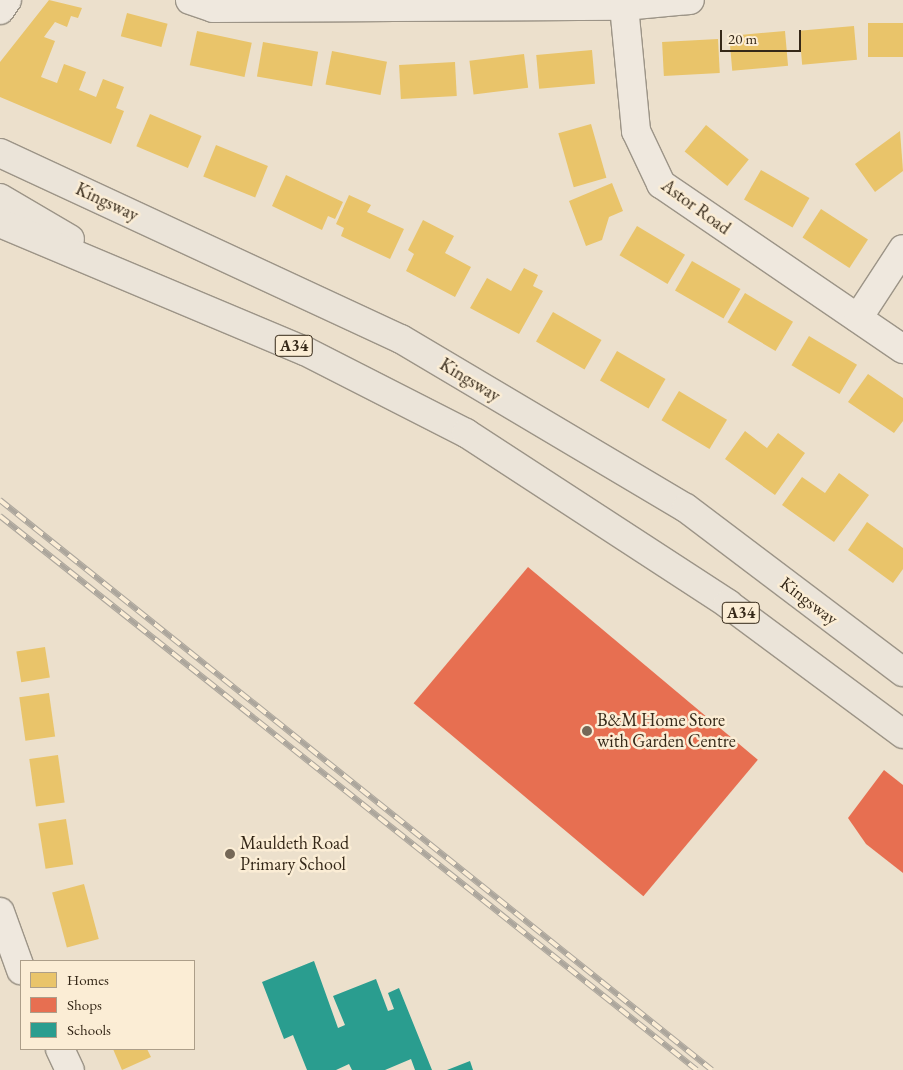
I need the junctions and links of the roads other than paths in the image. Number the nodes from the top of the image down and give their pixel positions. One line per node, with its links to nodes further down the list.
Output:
1 (7, 0): 5 (street)
2 (190, 0): 4 (street)
3 (690, 0): 4 (street)
4 (624, 6): 11 (street, Astor Road)
5 (0, 10)
6 (0, 153): 13 (highway, Kingsway)
7 (0, 198): 10 (highway, A34)
8 (0, 223): 10 (highway, A34)
9 (903, 249): 11 (street)
10 (114, 270): 14 (highway, A34)
11 (858, 318): 12 (street, Astor Road)
12 (903, 349)
13 (903, 672)
14 (903, 734)
15 (0, 912): 16 (street)
16 (5, 957): 17 (street)
17 (20, 969)
18 (60, 1050): 19 (street)
19 (70, 1070)

